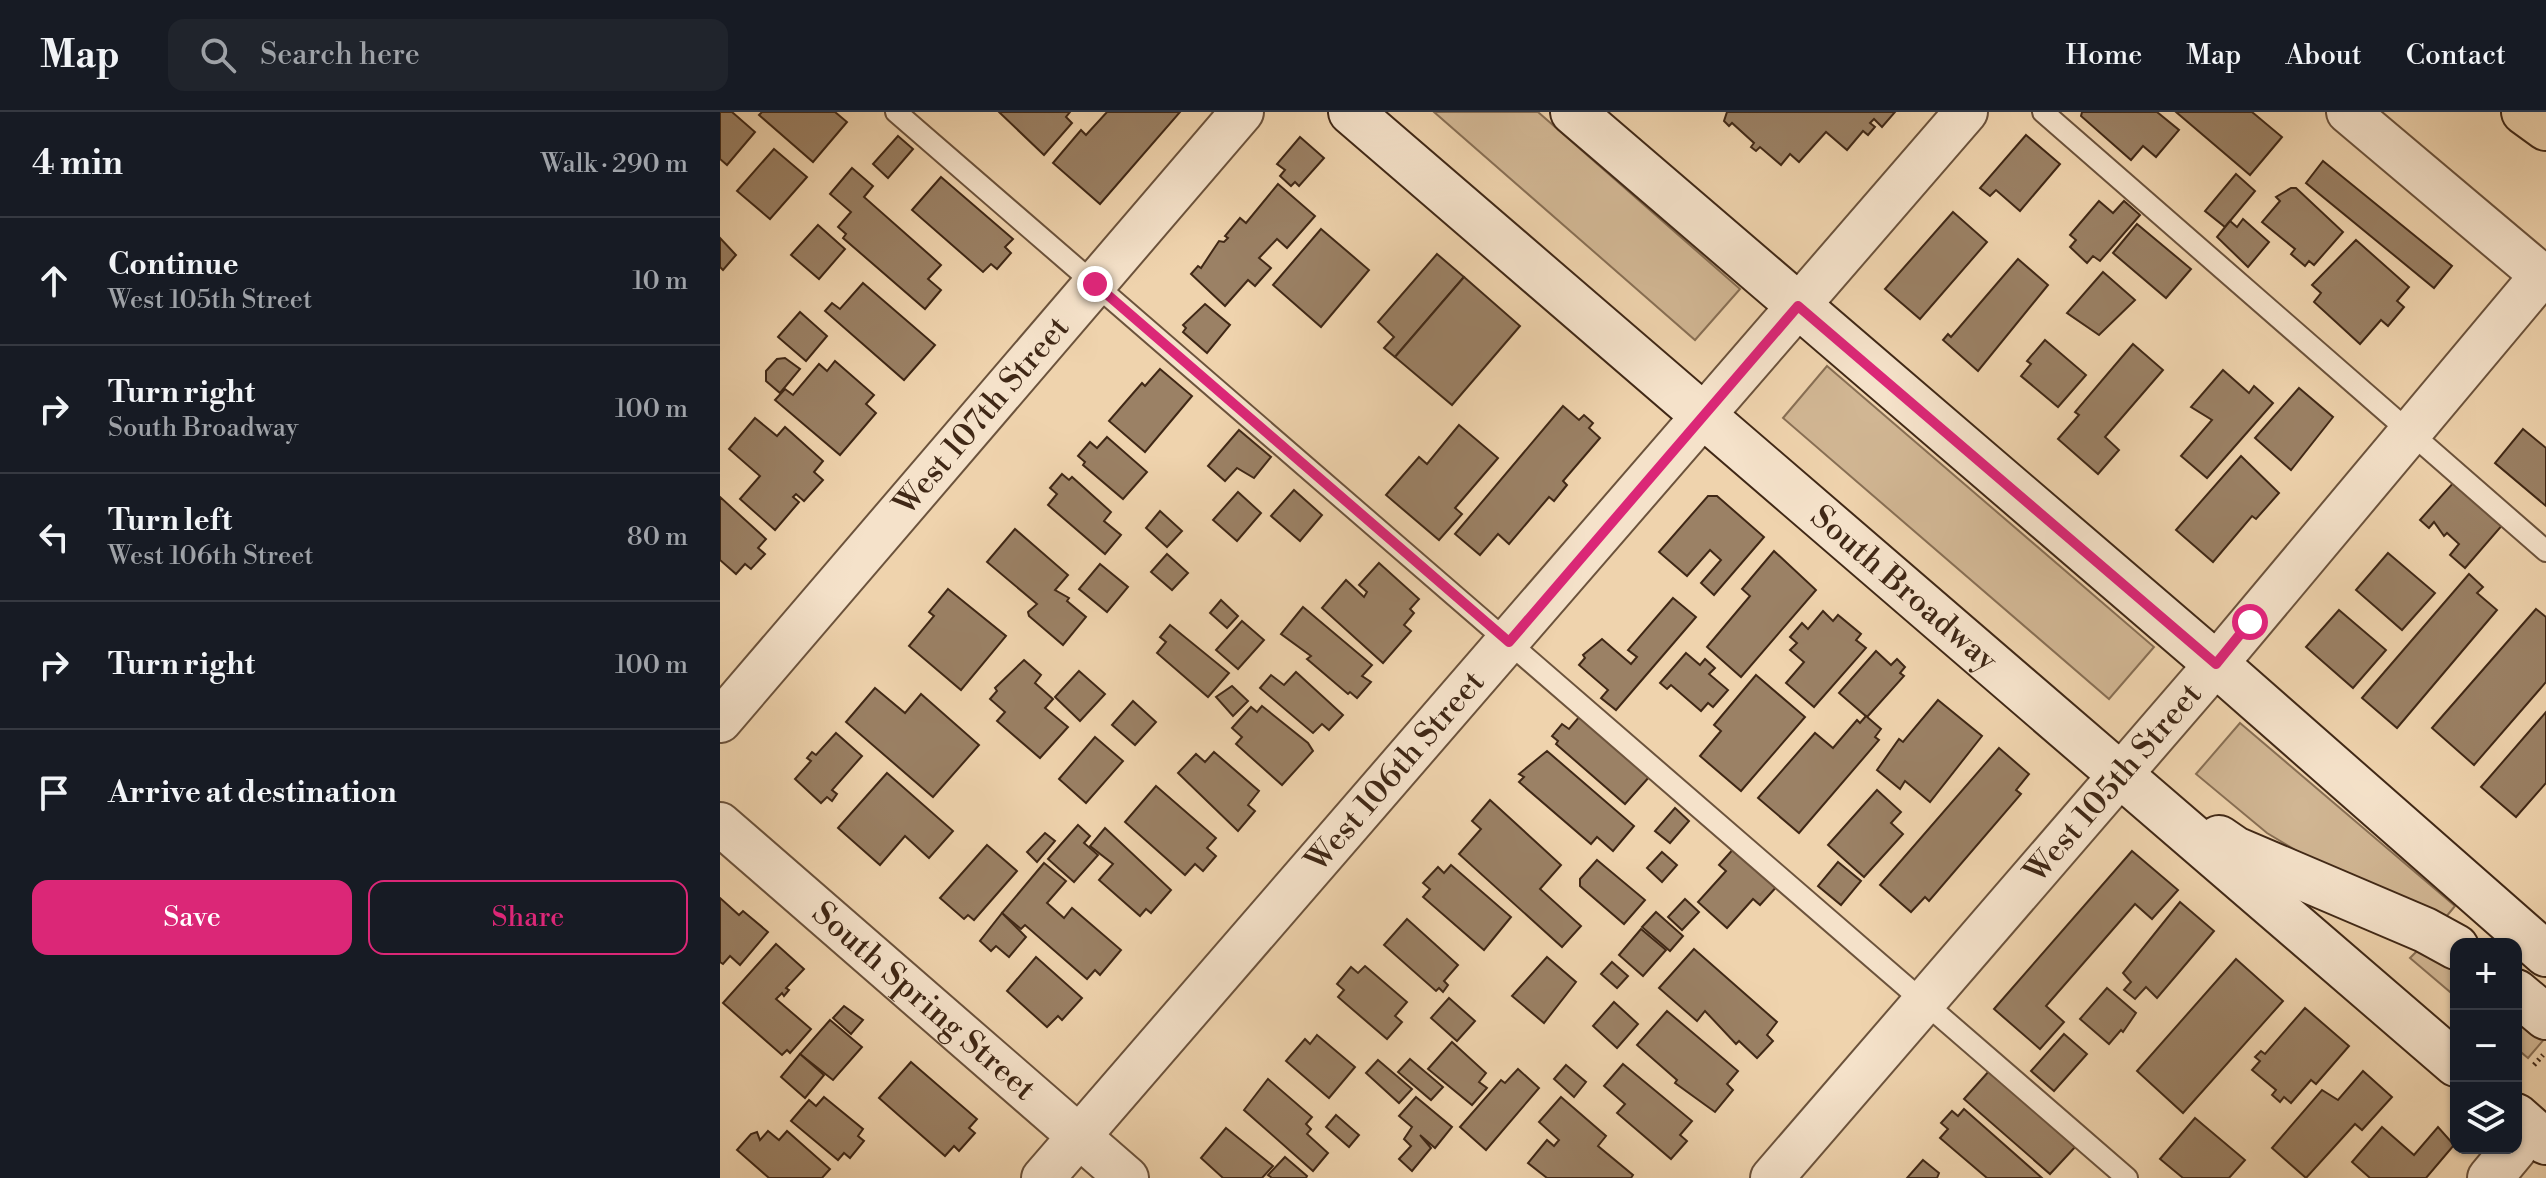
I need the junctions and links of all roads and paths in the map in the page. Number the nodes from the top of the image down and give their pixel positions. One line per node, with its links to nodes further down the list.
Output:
1 (896, 112): 11 (lane)
2 (1242, 112): 11 (street, West 107th Street)
3 (1351, 112): 13 (main road, South Broadway)
4 (1573, 112): 12 (main road)
5 (1966, 112): 12 (street, West 106th Street)
6 (2043, 112): 14 (lane)
7 (2348, 112): 10 (street)
8 (2524, 112): 9 (highway)
9 (2546, 128)
10 (2544, 277): 14 (street, West 105th Street)
11 (1095, 284): 16 (lane); 18 (street, West 107th Street)
12 (1798, 306): 13 (street, West 106th Street); 17 (main road)
13 (1705, 416): 16 (street, West 106th Street); 19 (main road, South Broadway)
14 (2410, 434): 15 (lane); 17 (street, West 105th Street)
15 (2546, 551)
16 (1509, 642): 24 (lane); 28 (street, West 106th Street)
17 (2216, 664): 19 (street, West 105th Street); 22 (main road)
18 (720, 721)
19 (2120, 774): 21 (main road); 24 (street, West 105th Street); 26 (main road, South Broadway)
20 (720, 824): 28 (street, South Spring Street)
21 (2450, 944)
22 (2546, 954)
23 (2522, 997): 25 (main road)
24 (1925, 1000): 31 (street, West 105th Street); 32 (lane)
25 (2546, 1017)
26 (2450, 1059)
27 (2531, 1130): 33 (main road)
28 (1079, 1136): 29 (street, West 106th Street); 30 (street, South Spring Street)
29 (1043, 1178)
30 (1127, 1178)
31 (1772, 1178)
32 (2127, 1178)
33 (2490, 1178)

